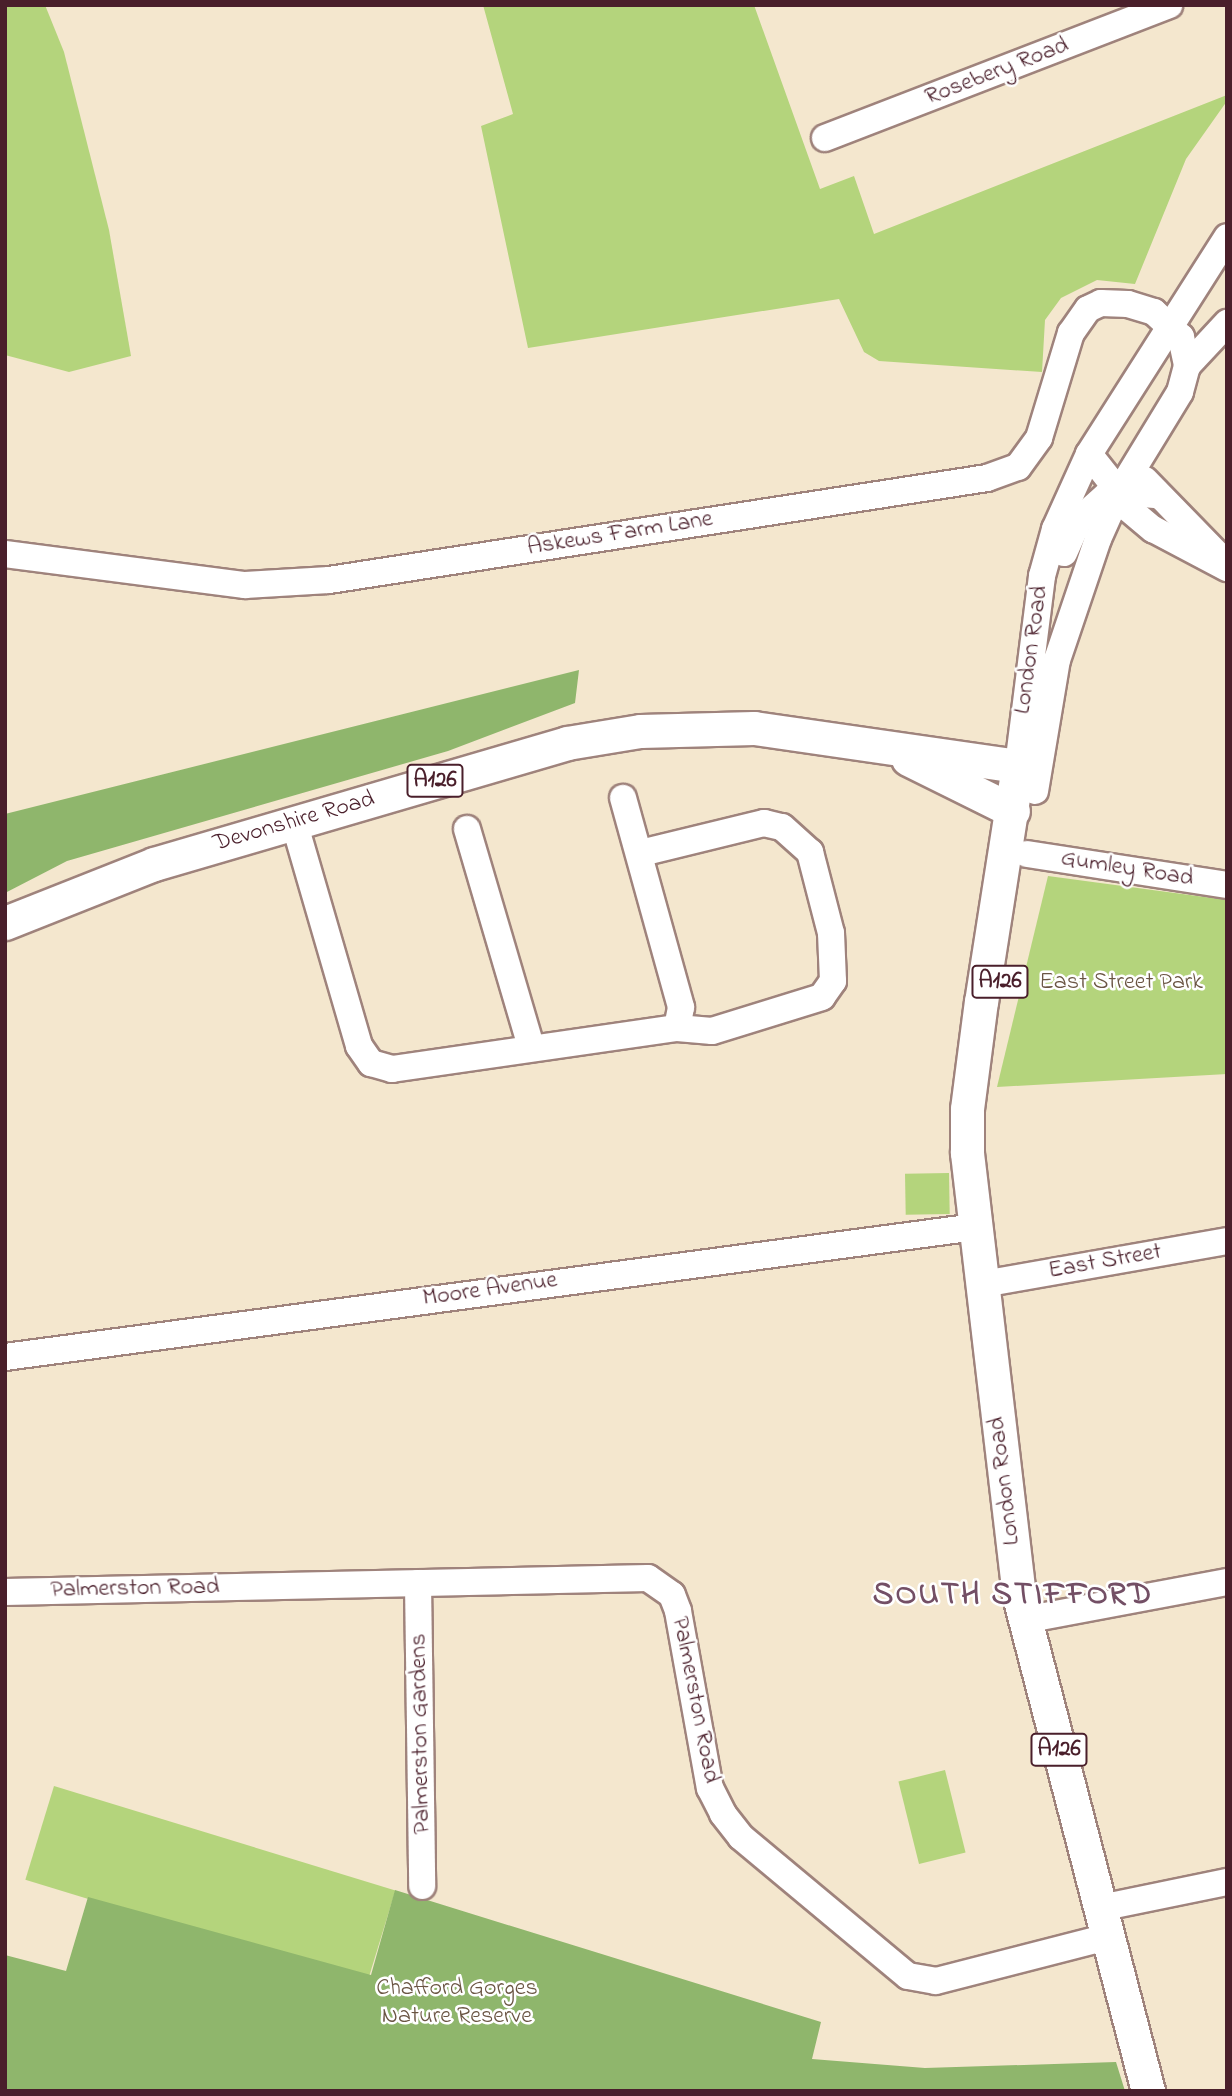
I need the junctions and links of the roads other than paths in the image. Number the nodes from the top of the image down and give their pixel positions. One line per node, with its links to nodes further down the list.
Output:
1 (1169, 5): 2 (street, Rosebery Road)
2 (825, 138)
3 (1227, 237): 6 (street, London Road)
4 (1128, 303): 6 (street); 7 (street); 15 (street, Askews Farm Lane)
5 (1227, 323): 8 (street, London Road)
6 (1170, 325): 7 (street, London Road); 8 (street)
7 (1142, 366): 9 (street, London Road)
8 (1186, 366): 10 (street, London Road)
9 (1089, 454): 11 (street); 17 (street, London Road)
10 (1135, 468): 11 (street, London Road); 12 (street)
11 (1119, 492): 12 (street); 13 (street); 14 (street, London Road); 17 (street)
12 (1156, 495): 16 (street)
13 (1153, 529): 14 (street); 16 (street)
14 (1098, 539): 19 (street, London Road)
15 (5, 554)
16 (1227, 566)
17 (1032, 643): 19 (street, London Road)
18 (881, 746): 19 (main road, Devonshire Road / A126); 19 (main road, Devonshire Road / A126); 21 (main road, Devonshire Road / A126)
19 (1022, 789): 24 (main road, London Road / A126)
20 (623, 798): 23 (street)
21 (294, 822): 26 (main road, Devonshire Road / A126); 28 (street)
22 (467, 830): 28 (street)
23 (640, 853): 27 (street); 27 (street)
24 (1014, 861): 25 (street, Gumley Road); 29 (main road, London Road / A126)
25 (1227, 885)
26 (5, 923)
27 (677, 1028): 28 (street)
28 (531, 1047)
29 (976, 1227): 31 (main road, London Road / A126); 32 (street, Moore Avenue)
30 (1227, 1241): 31 (street, East Street)
31 (982, 1284): 36 (main road, London Road / A126)
32 (5, 1357)
33 (1227, 1581): 36 (street)
34 (418, 1583): 35 (street, Palmerston Road); 38 (street, Palmerston Gardens); 39 (street, Palmerston Road)
35 (5, 1592)
36 (1024, 1620): 39 (main road, London Road / A126)
37 (1227, 1882): 39 (street)
38 (422, 1886)
39 (1103, 1923): 40 (main road, London Road / A126)
40 (1148, 2091)

